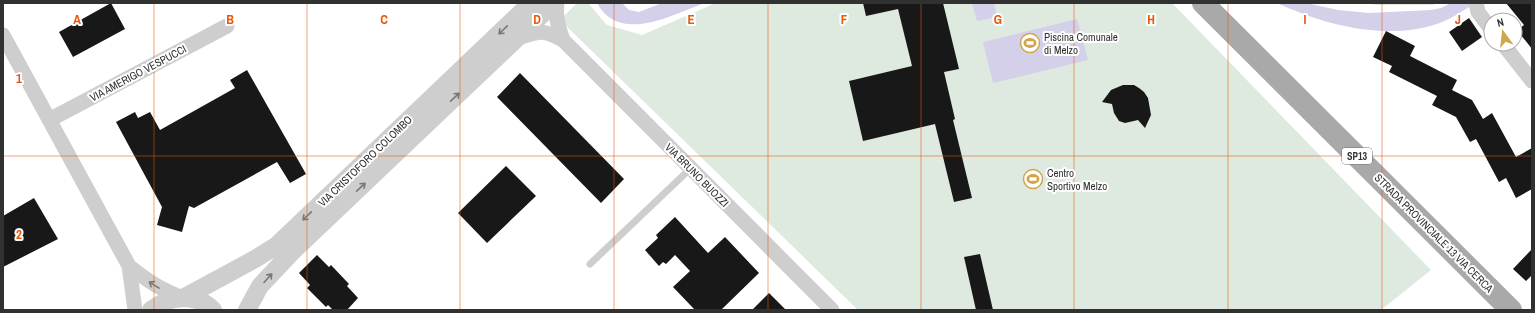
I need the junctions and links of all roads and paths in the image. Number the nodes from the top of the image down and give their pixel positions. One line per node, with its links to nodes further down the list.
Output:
1 (531, 3): 17 (street, VIA CRISTOFORO COLOMBO, one-way to 17)
2 (554, 3): 9 (street, VIA CRISTOFORO COLOMBO)
3 (558, 3): 10 (street)
4 (1203, 3): 23 (main road, STRADA PROVINCIALE 13 VIA CERCA / SP13)
5 (1476, 4): 6 (street)
6 (1483, 19)
7 (227, 26): 13 (street, VIA AMERIGO VESPUCCI)
8 (3, 35): 13 (street)
9 (518, 38): 10 (street, VIA BRUNO BUOZZI); 21 (street, VIA CRISTOFORO COLOMBO, one-way to 9)
10 (562, 40): 14 (street, VIA BRUNO BUOZZI)
11 (1509, 52): 12 (street)
12 (1532, 81)
13 (49, 120): 16 (street)
14 (690, 168): 15 (lane); 22 (street, VIA BRUNO BUOZZI)
15 (590, 264)
16 (129, 266): 17 (street, one-way to 16); 18 (street)
17 (184, 298): 19 (street); 20 (street)
18 (135, 310)
19 (150, 310)
20 (213, 310)
21 (247, 310)
22 (832, 310)
23 (1511, 310)

